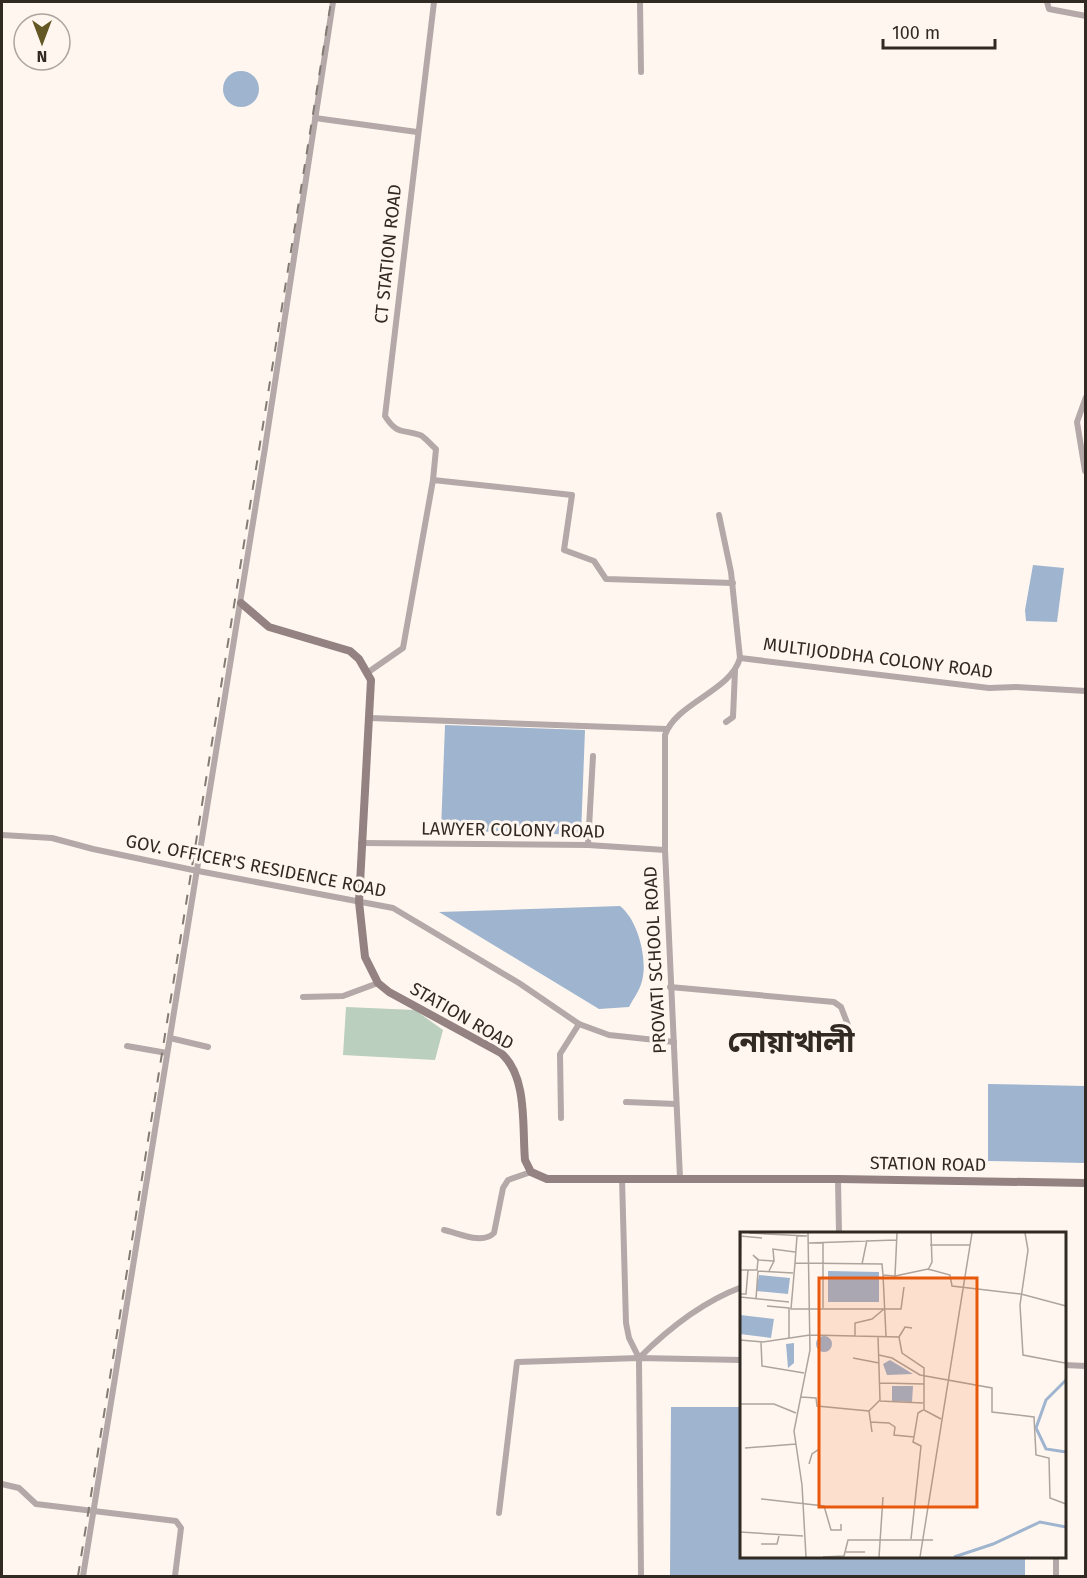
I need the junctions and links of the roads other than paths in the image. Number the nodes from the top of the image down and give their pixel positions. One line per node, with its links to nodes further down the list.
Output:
1 (333, 2): 7 (street)
2 (434, 2): 8 (street, CT STATION ROAD)
3 (640, 2): 6 (street)
4 (1047, 2): 5 (street)
5 (1086, 16)
6 (641, 72)
7 (315, 117): 8 (street); 14 (street)
8 (417, 132): 11 (street, CT STATION ROAD)
9 (1086, 397): 10 (street)
10 (1085, 471)
11 (433, 480): 13 (street); 17 (street)
12 (719, 515): 13 (street)
13 (733, 583): 15 (street)
14 (241, 603): 17 (street); 27 (street)
15 (744, 660): 16 (street); 18 (street, MULTIJODDHA COLONY ROAD)
16 (735, 671): 20 (street); 21 (street)
17 (368, 673): 19 (street)
18 (1086, 691)
19 (370, 718): 21 (street); 24 (street)
20 (726, 722)
21 (666, 729): 26 (street, PROVATI SCHOOL ROAD)
22 (593, 756): 25 (street)
23 (2, 835): 27 (street, GOV. OFFICER'S RESIDENCE ROAD)
24 (360, 843): 25 (street, LAWYER COLONY ROAD); 28 (street)
25 (588, 845): 26 (street, LAWYER COLONY ROAD)
26 (665, 850): 30 (street, PROVATI SCHOOL ROAD)
27 (198, 870): 28 (street, GOV. OFFICER'S RESIDENCE ROAD); 34 (street)
28 (359, 902): 29 (street); 32 (street, GOV. OFFICER'S RESIDENCE ROAD)
29 (378, 983): 31 (street); 42 (street, STATION ROAD)
30 (670, 987): 33 (street); 35 (street, PROVATI SCHOOL ROAD)
31 (303, 997)
32 (579, 1024): 35 (street, GOV. OFFICER'S RESIDENCE ROAD); 41 (street)
33 (848, 1025)
34 (170, 1038): 37 (street); 38 (street)
35 (674, 1042): 40 (street, PROVATI SCHOOL ROAD)
36 (127, 1046): 38 (street)
37 (208, 1047)
38 (167, 1053): 55 (street)
39 (626, 1102): 40 (street)
40 (676, 1104): 44 (street, PROVATI SCHOOL ROAD)
41 (561, 1118)
42 (531, 1172): 43 (street, STATION ROAD); 47 (street)
43 (622, 1178): 44 (street, STATION ROAD); 50 (street)
44 (680, 1178): 45 (street, STATION ROAD)
45 (838, 1179): 46 (street, STATION ROAD); 48 (street)
46 (1086, 1183)
47 (444, 1230)
48 (839, 1232)
49 (740, 1288): 50 (street)
50 (639, 1358): 51 (street); 56 (street); 60 (street)
51 (740, 1360)
52 (1066, 1365): 53 (street)
53 (1086, 1366)
54 (2, 1484): 55 (street)
55 (94, 1510): 58 (street); 59 (street)
56 (499, 1513)
57 (1056, 1557): 61 (street)
58 (83, 1576)
59 (175, 1576)
60 (641, 1576)
61 (1056, 1576)

